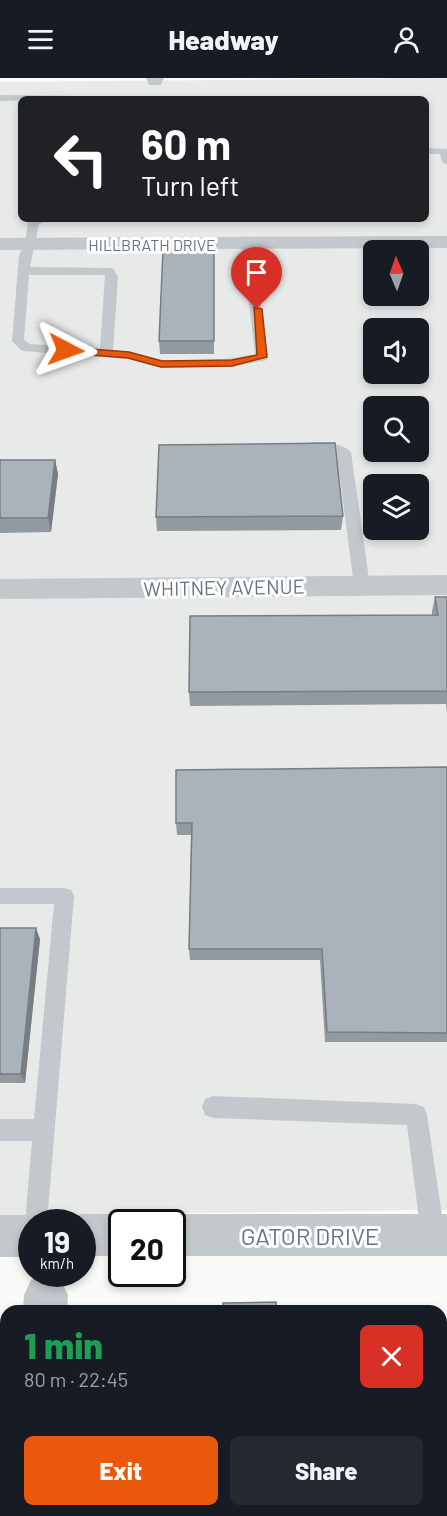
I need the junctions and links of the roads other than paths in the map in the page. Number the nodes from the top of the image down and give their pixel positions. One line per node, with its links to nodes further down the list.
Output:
1 (0, 98): 2 (lane)
2 (18, 98)
3 (429, 152): 4 (lane)
4 (446, 155)
5 (34, 222): 9 (lane)
6 (447, 242): 7 (street, HILLBRATH DRIVE)
7 (248, 243): 9 (street, HILLBRATH DRIVE); 11 (lane)
8 (0, 244): 9 (street, HILLBRATH DRIVE)
9 (31, 244): 10 (lane)
10 (22, 270): 11 (lane); 11 (lane)
11 (106, 353)
12 (305, 446): 14 (lane)
13 (447, 585): 14 (street, WHITNEY AVENUE)
14 (362, 586): 15 (street, WHITNEY AVENUE)
15 (0, 589)
16 (0, 896): 19 (lane)
17 (213, 1107): 22 (lane)
18 (0, 1130): 19 (lane)
19 (43, 1130): 20 (lane)
20 (37, 1209)
21 (186, 1235): 22 (street, GATOR DRIVE)
22 (440, 1235)
23 (0, 1236): 24 (street)
24 (18, 1236)

